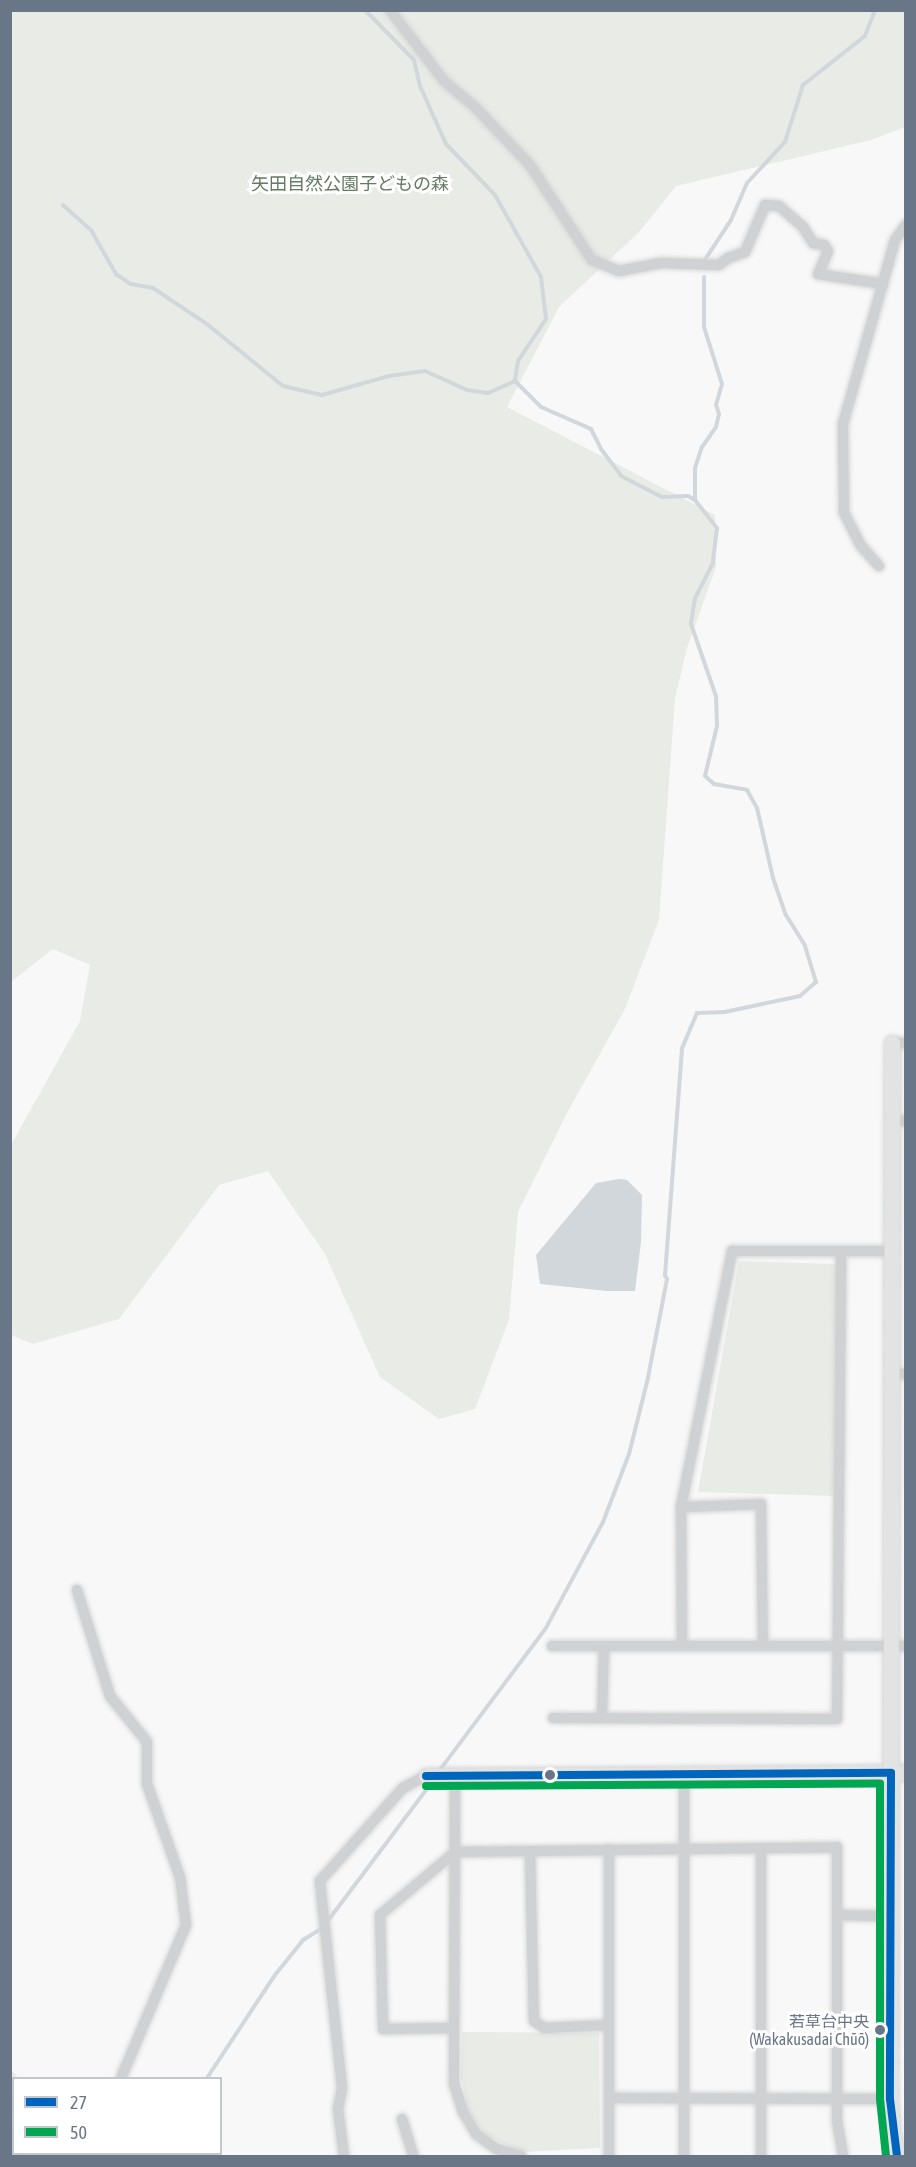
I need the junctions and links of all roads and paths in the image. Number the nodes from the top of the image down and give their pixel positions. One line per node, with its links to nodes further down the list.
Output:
1 (390, 10): 3 (street)
2 (906, 225): 3 (street)
3 (883, 284): 4 (street)
4 (879, 566)
5 (899, 1043): 6 (street)
6 (899, 1121): 8 (street)
7 (841, 1251): 8 (street); 10 (street); 16 (street)
8 (892, 1251): 9 (street)
9 (899, 1374): 17 (street)
10 (681, 1507): 14 (street); 15 (street)
11 (77, 1590): 33 (street)
12 (552, 1646): 13 (street)
13 (604, 1646): 14 (street); 19 (street)
14 (682, 1646): 15 (street)
15 (763, 1646): 16 (street)
16 (838, 1646): 17 (street); 19 (street)
17 (898, 1646): 20 (street)
18 (553, 1718): 19 (street)
19 (602, 1718)
20 (898, 1773): 21 (street); 30 (street)
21 (684, 1774): 22 (street); 26 (street)
22 (455, 1775): 23 (street); 28 (street)
23 (426, 1776): 40 (street)
24 (761, 1848): 26 (street); 29 (street); 37 (street)
25 (609, 1849): 26 (street); 27 (street); 31 (street)
26 (684, 1849): 35 (street)
27 (530, 1851): 28 (street); 31 (street)
28 (455, 1852): 32 (street); 32 (street)
29 (837, 1915): 30 (street); 36 (street)
30 (891, 1916): 38 (street)
31 (609, 2025): 34 (street)
32 (454, 2028): 42 (street)
33 (122, 2077)
34 (609, 2098): 35 (street); 43 (street)
35 (684, 2098): 37 (street); 44 (street)
36 (837, 2098): 37 (street); 38 (street); 46 (street)
37 (762, 2099): 45 (street)
38 (890, 2099): 47 (street)
39 (402, 2119): 41 (street)
40 (344, 2157)
41 (413, 2157)
42 (521, 2157)
43 (609, 2157)
44 (684, 2157)
45 (761, 2157)
46 (843, 2157)
47 (897, 2157)

